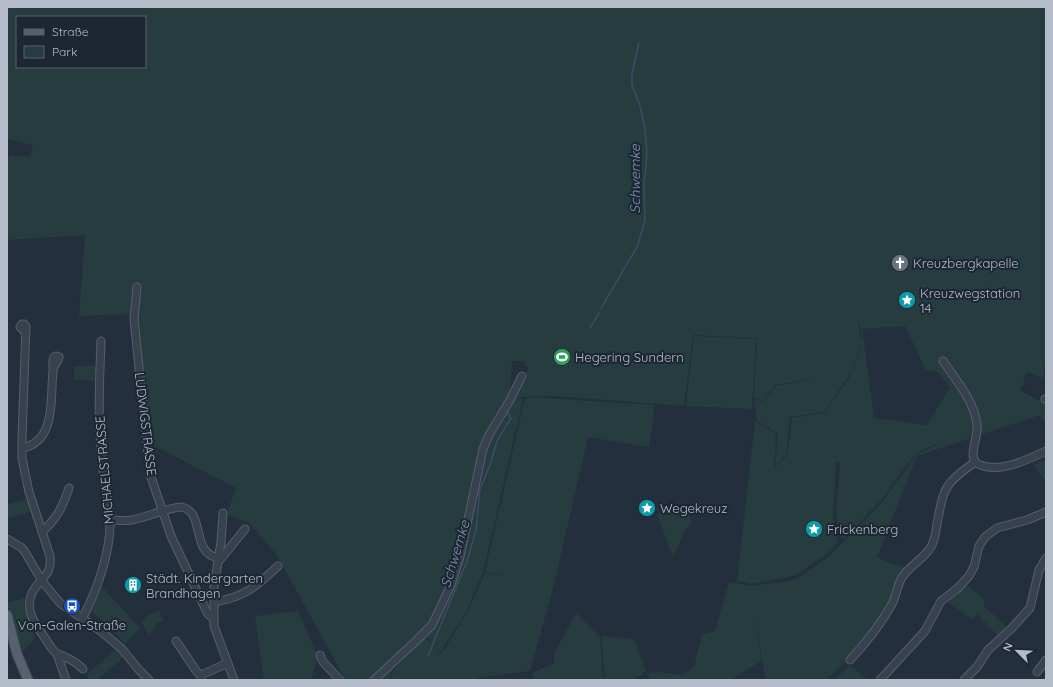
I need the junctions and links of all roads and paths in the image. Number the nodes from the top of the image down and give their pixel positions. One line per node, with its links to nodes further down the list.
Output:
1 (137, 287): 11 (street, LUDWIGSTRASSE)
2 (26, 333): 7 (street)
3 (101, 341): 14 (street, MICHAELSTRASSE)
4 (943, 361): 9 (street)
5 (53, 368): 7 (street)
6 (522, 376): 44 (street)
7 (22, 448): 16 (street)
8 (1046, 451): 9 (street)
9 (975, 462): 32 (street)
10 (69, 488): 16 (street)
11 (163, 512): 14 (street); 21 (street); 27 (street, LUDWIGSTRASSE)
12 (1046, 512): 45 (street)
13 (223, 513): 21 (street)
14 (110, 520): 26 (street, MICHAELSTRASSE)
15 (245, 529): 21 (street)
16 (42, 532): 23 (street)
17 (7, 540): 19 (street)
18 (7, 543): 19 (street)
19 (15, 544): 23 (street)
20 (1046, 558): 46 (street)
21 (219, 560): 24 (street)
22 (278, 566): 24 (street)
23 (42, 581): 26 (street); 29 (street)
24 (214, 602): 27 (street)
25 (7, 615): 39 (main road)
26 (82, 618): 41 (street)
27 (214, 619): 34 (street)
28 (176, 641): 38 (street)
29 (57, 654): 31 (street); 35 (street)
30 (320, 655): 43 (street)
31 (70, 659): 35 (street); 36 (street)
32 (850, 660)
33 (1046, 660): 37 (street)
34 (228, 663): 38 (street); 42 (street)
35 (62, 667): 40 (street)
36 (83, 669)
37 (1037, 672)
38 (201, 678)
39 (28, 680)
40 (66, 680)
41 (149, 680)
42 (234, 680)
43 (340, 680)
44 (374, 680)
45 (880, 680)
46 (964, 680)

